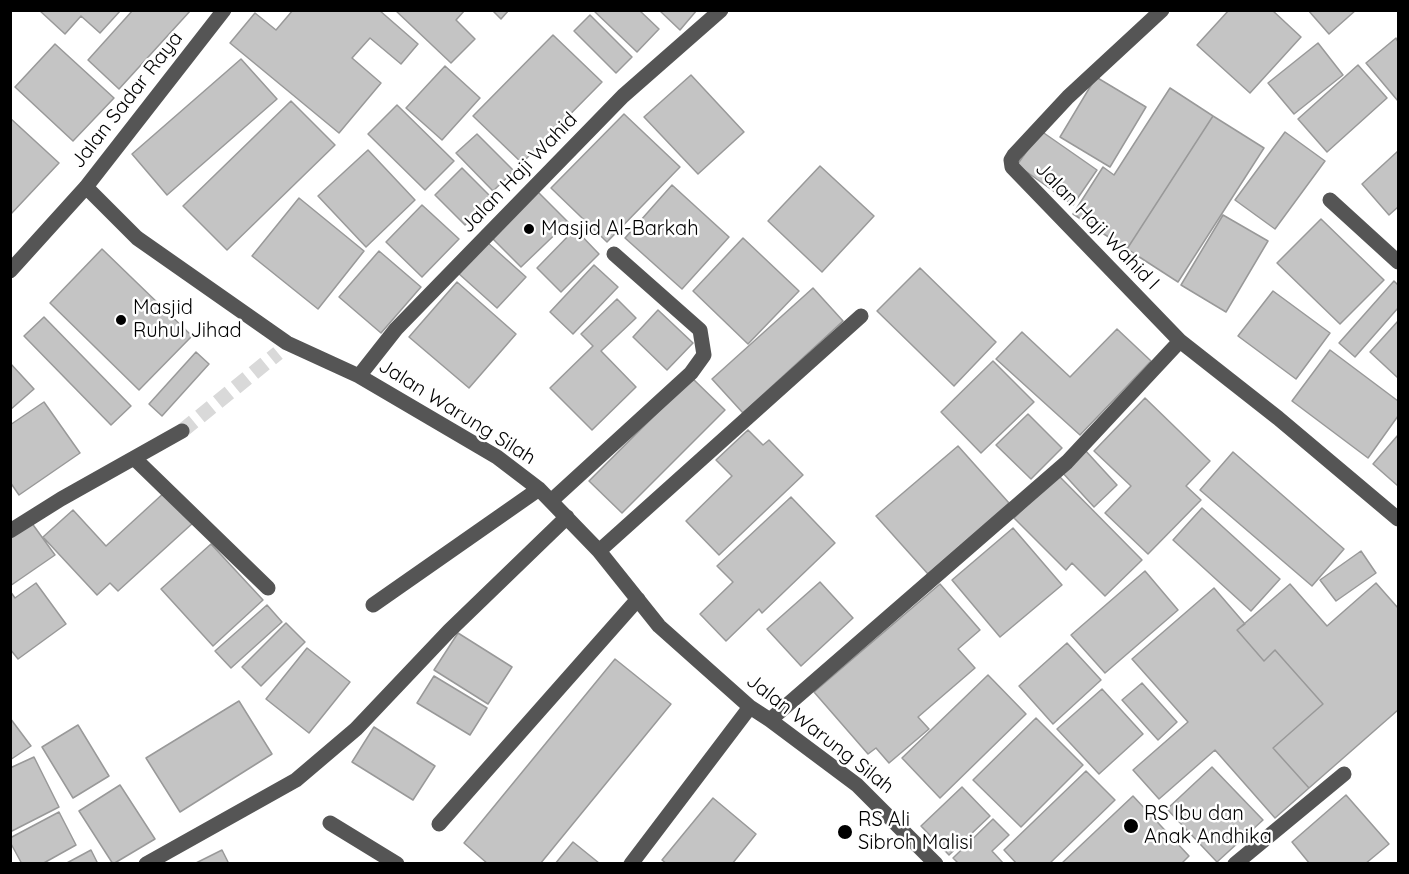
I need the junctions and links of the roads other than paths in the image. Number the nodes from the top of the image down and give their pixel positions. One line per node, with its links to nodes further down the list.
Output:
1 (224, 10): 4 (street, Jalan Sadar Raya)
2 (721, 10): 11 (street, Jalan Haji Wahid)
3 (1162, 10): 10 (street, Jalan Haji Wahid I)
4 (86, 187): 8 (street); 11 (street, Jalan Warung Silah)
5 (1330, 200): 7 (street)
6 (614, 254): 15 (street)
7 (1398, 262)
8 (10, 271)
9 (861, 316): 19 (street)
10 (1180, 341): 17 (street); 24 (street)
11 (359, 376): 14 (street, Jalan Warung Silah)
12 (182, 431): 13 (street)
13 (134, 458): 18 (street); 20 (street)
14 (539, 489): 15 (street, Jalan Warung Silah); 22 (street)
15 (550, 501): 16 (street, Jalan Warung Silah)
16 (567, 518): 19 (street, Jalan Warung Silah); 28 (street)
17 (1398, 519)
18 (10, 531)
19 (599, 551): 21 (street, Jalan Warung Silah)
20 (268, 588)
21 (638, 599): 23 (street, Jalan Warung Silah); 27 (street)
22 (372, 605)
23 (750, 707): 24 (street, Jalan Warung Silah); 30 (street)
24 (770, 720): 31 (street, Jalan Warung Silah)
25 (1344, 774): 32 (street)
26 (330, 823): 29 (street)
27 (439, 824)
28 (146, 864)
29 (397, 864)
30 (631, 864)
31 (936, 864)
32 (1235, 864)

